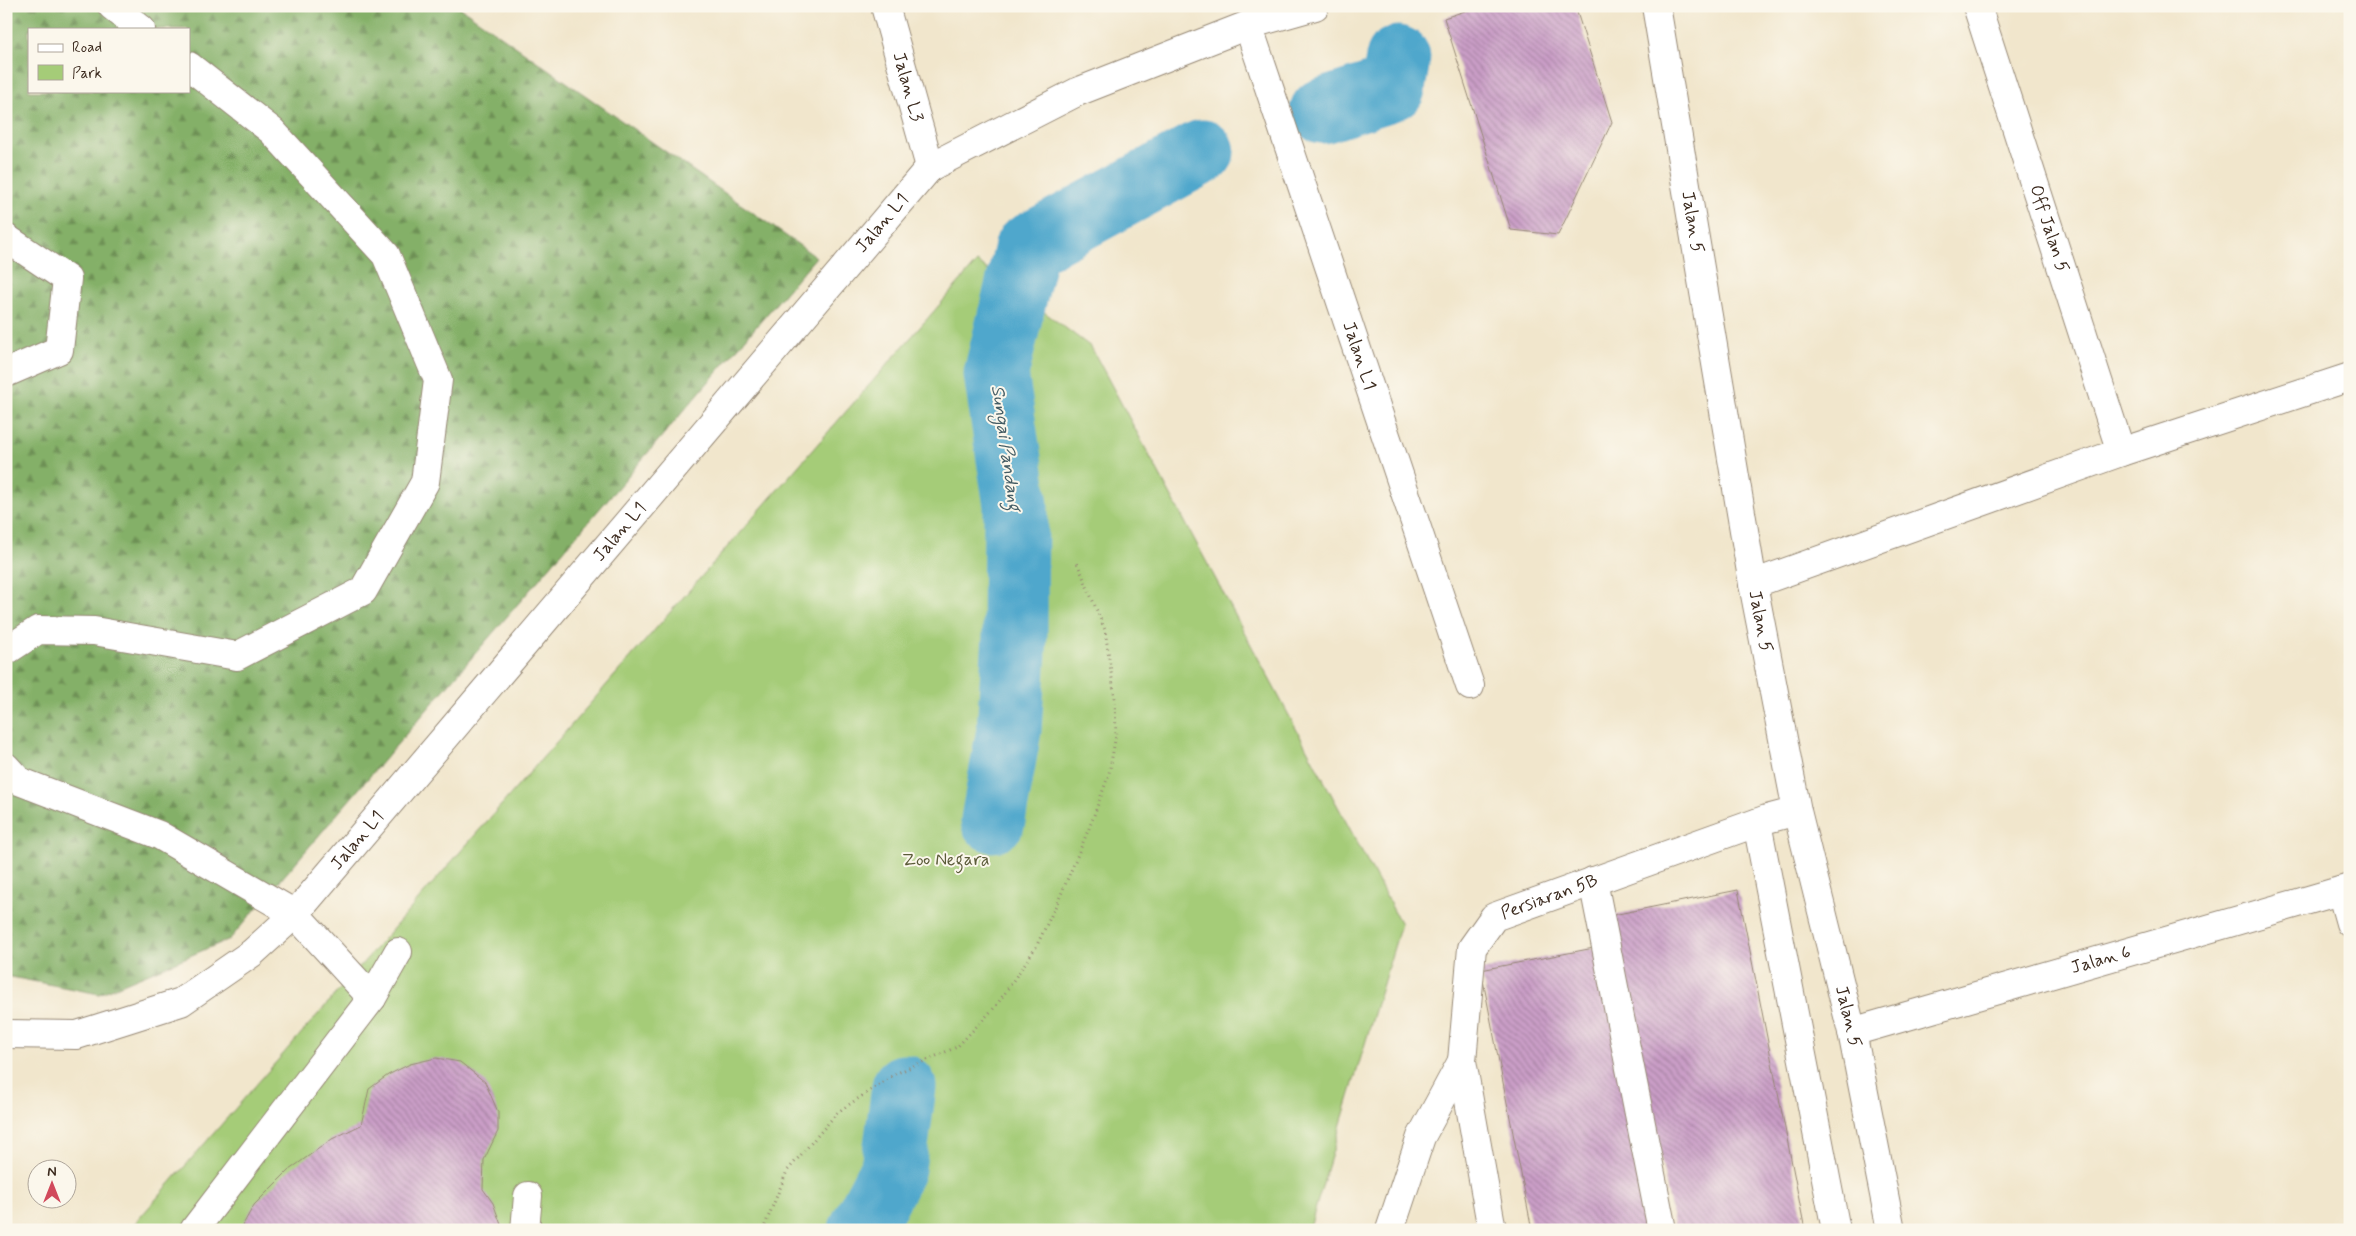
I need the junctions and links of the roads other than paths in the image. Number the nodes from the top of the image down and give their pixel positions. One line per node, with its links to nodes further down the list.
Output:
1 (112, 6): 7 (street)
2 (885, 6): 9 (street, Jalan L3)
3 (1316, 6): 6 (street, Jalan L1)
4 (1656, 6): 14 (street, Jalan 5)
5 (1976, 6): 13 (street, Off Jalan 5)
6 (1248, 25): 9 (street, Jalan L1); 16 (street, Jalan L1)
7 (140, 28)
8 (190, 67): 15 (street)
9 (930, 167): 22 (street, Jalan L1)
10 (6, 238): 11 (street)
11 (6, 373)
12 (2350, 377): 13 (street)
13 (2121, 452): 14 (street)
14 (1753, 584): 18 (street, Jalan 5)
15 (6, 651)
16 (1470, 686)
17 (6, 768): 22 (street)
18 (1797, 812): 19 (street, Persiaran 5B); 26 (street, Jalan 5)
19 (1757, 824): 20 (street, Persiaran 5B); 35 (street)
20 (1593, 881): 28 (street, Persiaran 5B); 34 (street)
21 (2345, 889): 23 (street); 26 (street, Jalan 6)
22 (295, 914): 25 (street); 27 (street, Jalan L1)
23 (2350, 923)
24 (398, 952): 25 (street)
25 (372, 998): 30 (street)
26 (1852, 1032): 36 (street, Jalan 5)
27 (6, 1034)
28 (1462, 1061): 32 (street); 33 (street, Persiaran 5B)
29 (528, 1196): 31 (street)
30 (194, 1230)
31 (526, 1230)
32 (1390, 1230)
33 (1492, 1230)
34 (1662, 1230)
35 (1836, 1230)
36 (1891, 1230)

